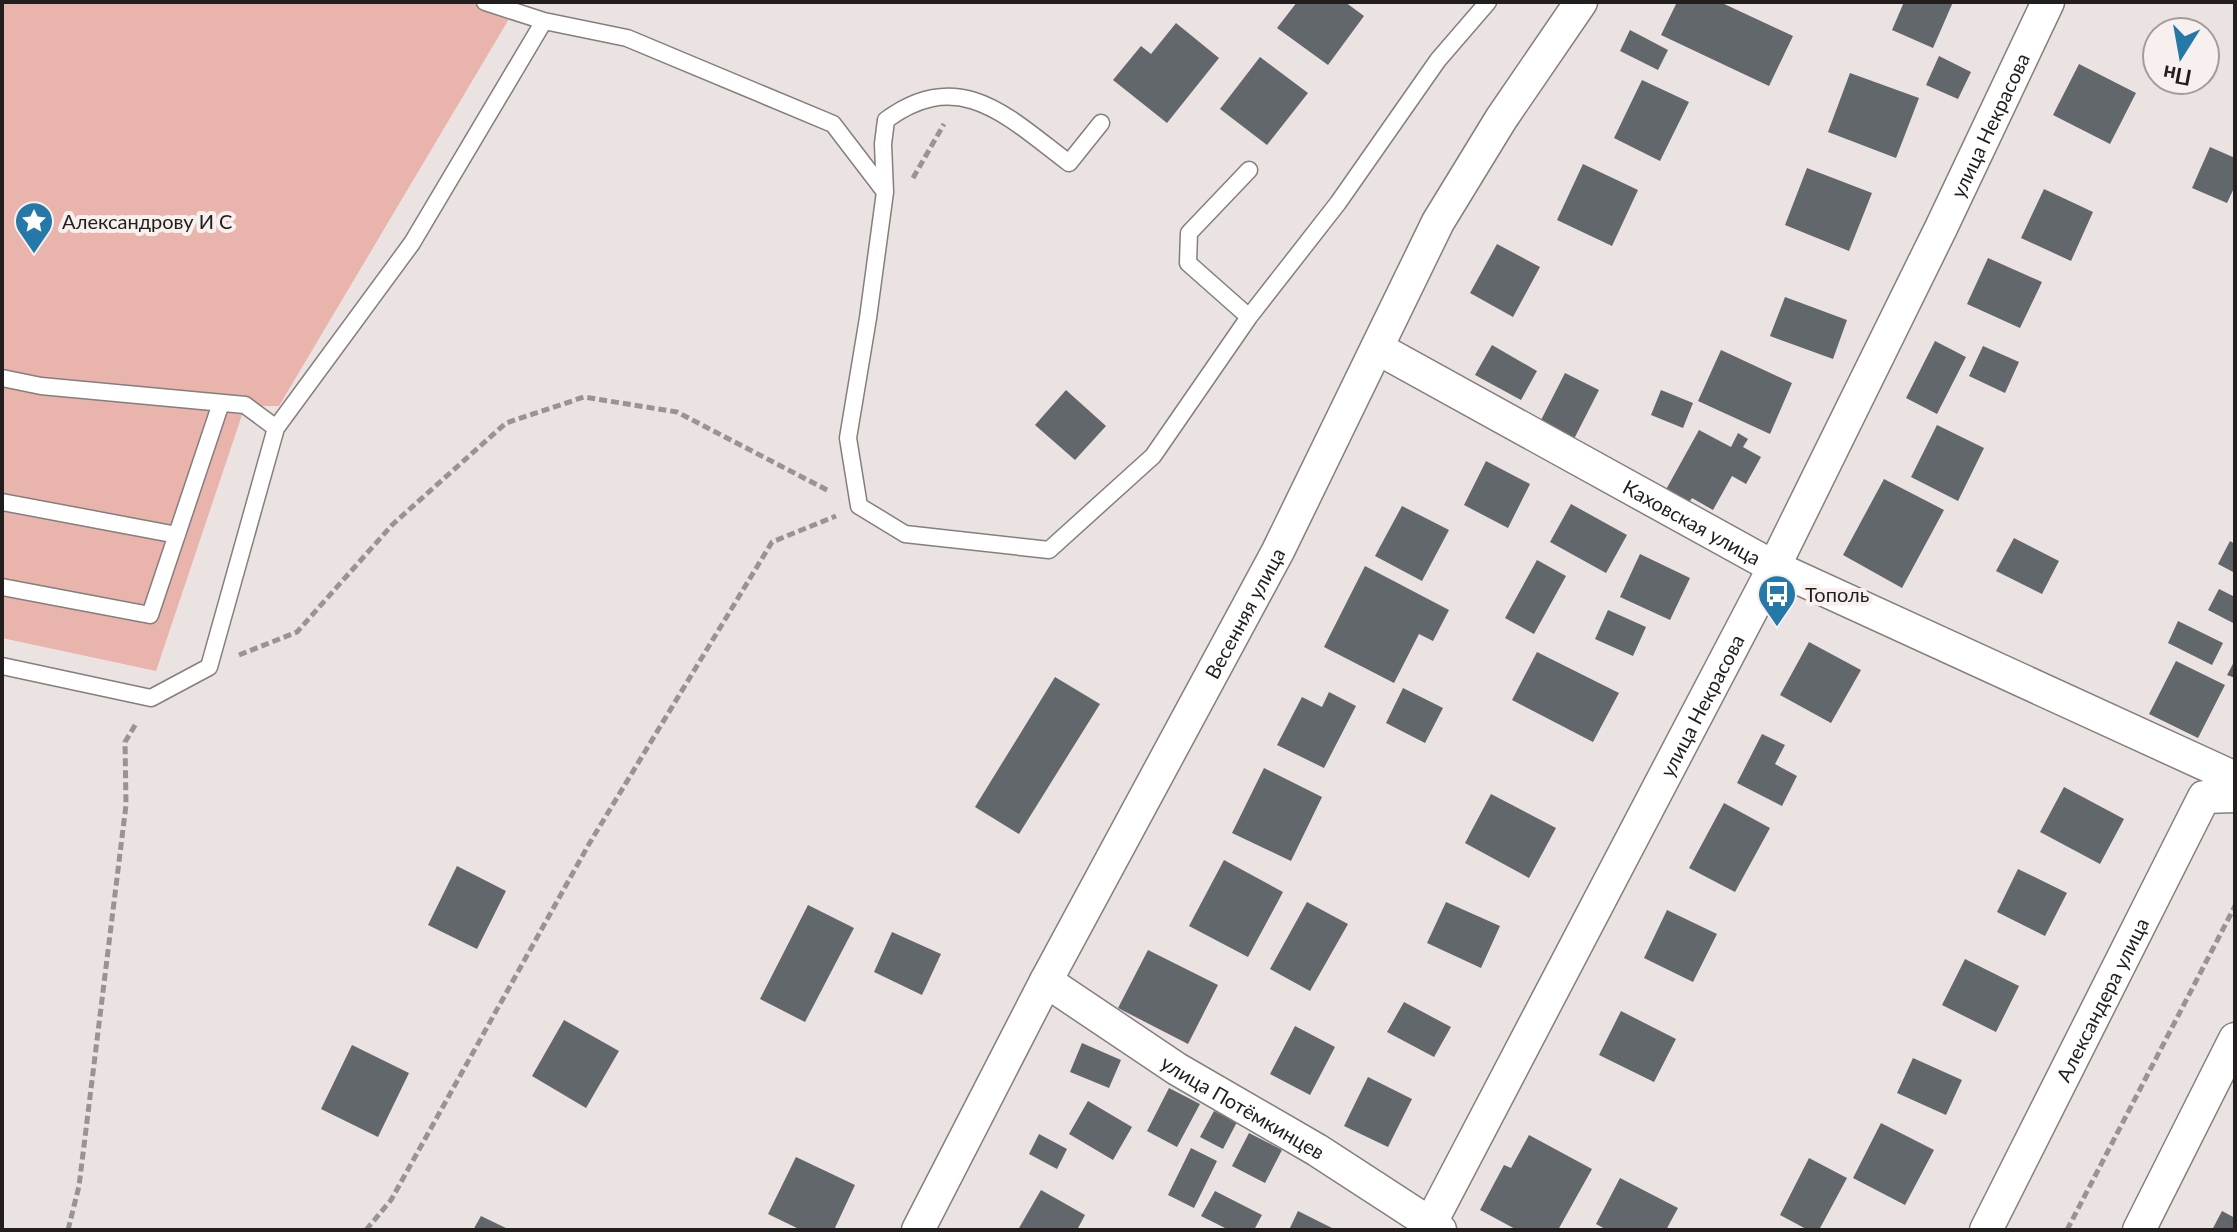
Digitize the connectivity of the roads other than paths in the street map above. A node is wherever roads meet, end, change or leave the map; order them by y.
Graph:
1 (485, 2) edge
2 (1488, 2) edge
3 (1581, 2) edge
4 (2048, 2) edge
5 (544, 21) junction
6 (1101, 123) dead end
7 (1249, 170) dead end
8 (885, 192) junction
9 (1249, 317) junction
10 (1377, 348) junction
11 (2, 378) edge
12 (221, 403) junction
13 (276, 428) junction
14 (2, 502) edge
15 (177, 535) junction
16 (1772, 566) junction
17 (2, 587) edge
18 (2, 666) edge
19 (2235, 778) edge
20 (2235, 796) edge
21 (1046, 981) junction
22 (2235, 1039) edge
23 (1433, 1228) edge
24 (918, 1230) edge
25 (1986, 1230) edge
26 (2139, 1230) edge

1 - 5 lane
2 - 9 lane
3 - 10 street, Весенняя улица
4 - 16 street, улица Некрасова
5 - 8 lane
5 - 13 lane
6 - 8 lane
7 - 9 lane
8 - 9 lane
10 - 16 street, Каховская улица
10 - 21 street, Весенняя улица
11 - 12 lane
12 - 13 lane
12 - 15 lane
13 - 18 lane
14 - 15 lane
15 - 17 lane
16 - 19 street, Каховская улица
16 - 23 street, улица Некрасова
20 - 25 street, Александера улица
21 - 23 street, улица Потёмкинцев
21 - 24 street, Весенняя улица
22 - 26 street

